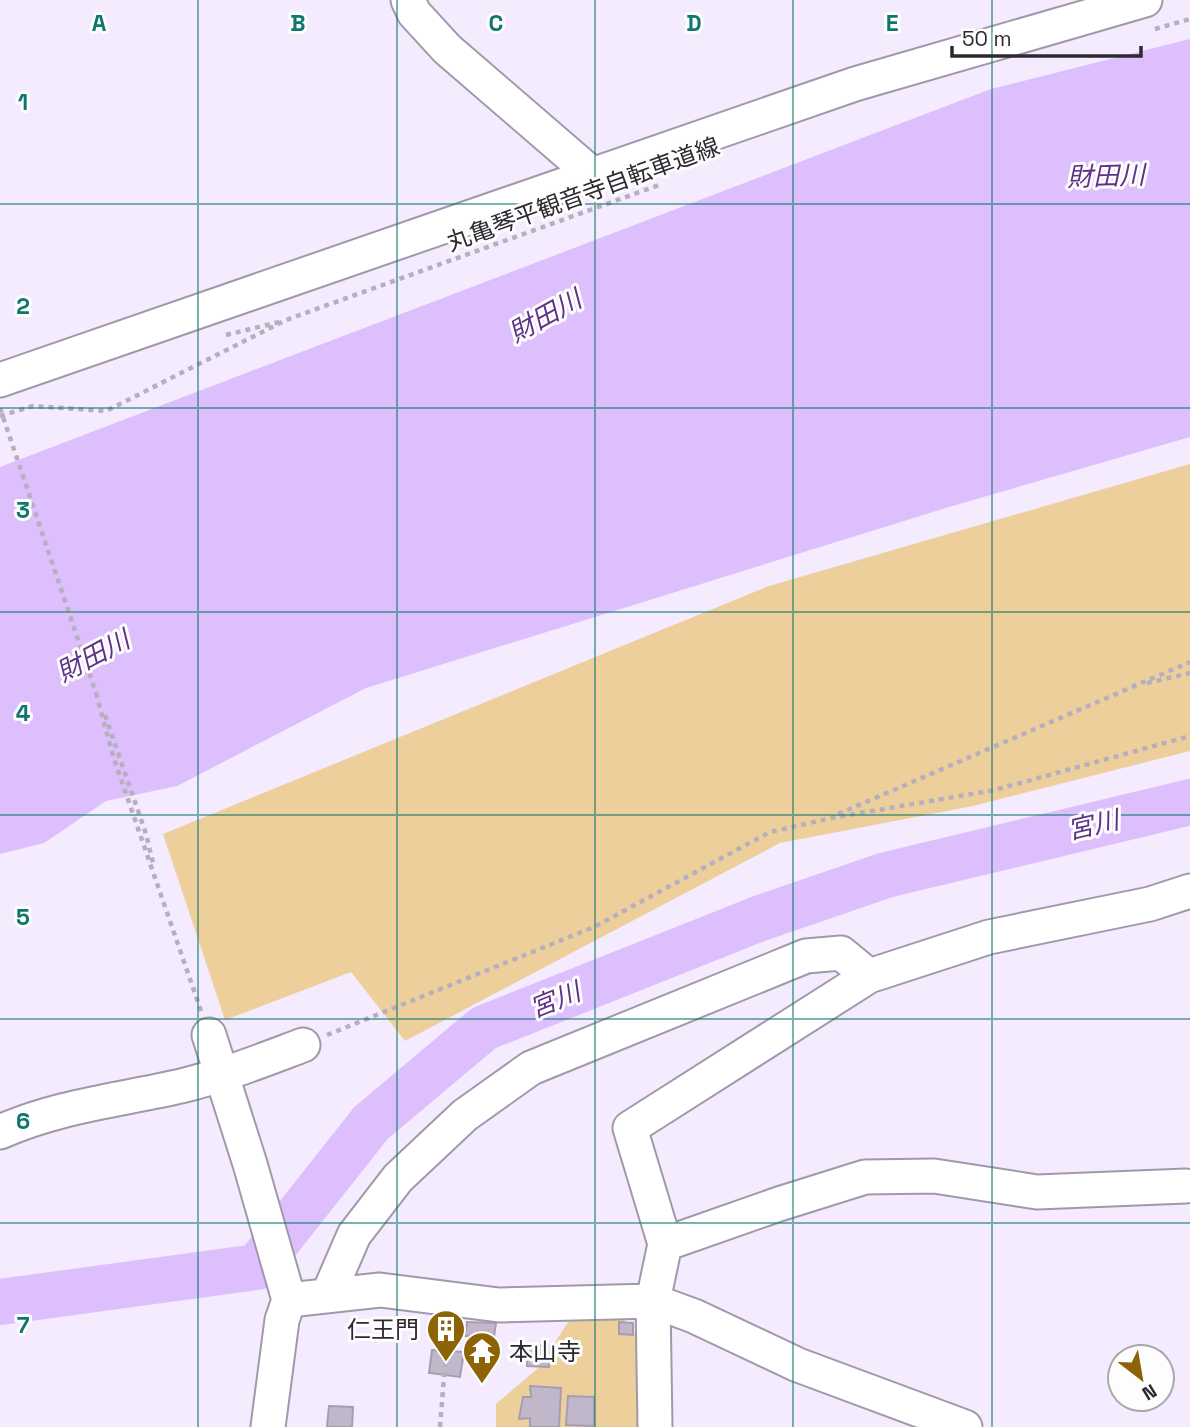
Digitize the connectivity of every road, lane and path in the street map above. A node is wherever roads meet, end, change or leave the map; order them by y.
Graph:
1 (408, 0) edge
2 (1148, 15) edge
3 (1190, 19) edge
4 (593, 175) junction
5 (664, 184) dead end
6 (0, 380) edge
7 (0, 408) edge
8 (0, 416) edge
9 (1190, 662) edge
10 (1190, 673) edge
11 (1137, 685) junction
12 (1190, 736) edge
13 (831, 818) junction
14 (1190, 891) edge
15 (869, 976) junction
16 (209, 1035) joint
17 (303, 1045) joint
18 (220, 1075) junction
19 (0, 1132) edge
20 (1186, 1186) dead end
21 (665, 1244) junction
22 (287, 1294) junction
23 (328, 1295) junction
24 (450, 1298) junction
25 (653, 1301) junction
26 (268, 1427) edge
27 (440, 1427) edge
28 (655, 1427) edge
29 (965, 1427) edge

1 - 4 street
2 - 3 path
2 - 4 street
4 - 6 street
5 - 8 path, 丸亀琴平観音寺自転車道線
7 - 16 path, bridge
9 - 11 path
10 - 11 path
11 - 13 path
12 - 13 path
13 - 17 path
14 - 15 street
15 - 21 street
15 - 23 street
16 - 18 street
17 - 18 street
18 - 19 street
18 - 22 street
20 - 21 street
21 - 25 street
22 - 23 street
22 - 26 street
23 - 24 street
24 - 25 street
24 - 27 path
25 - 28 street
25 - 29 street

